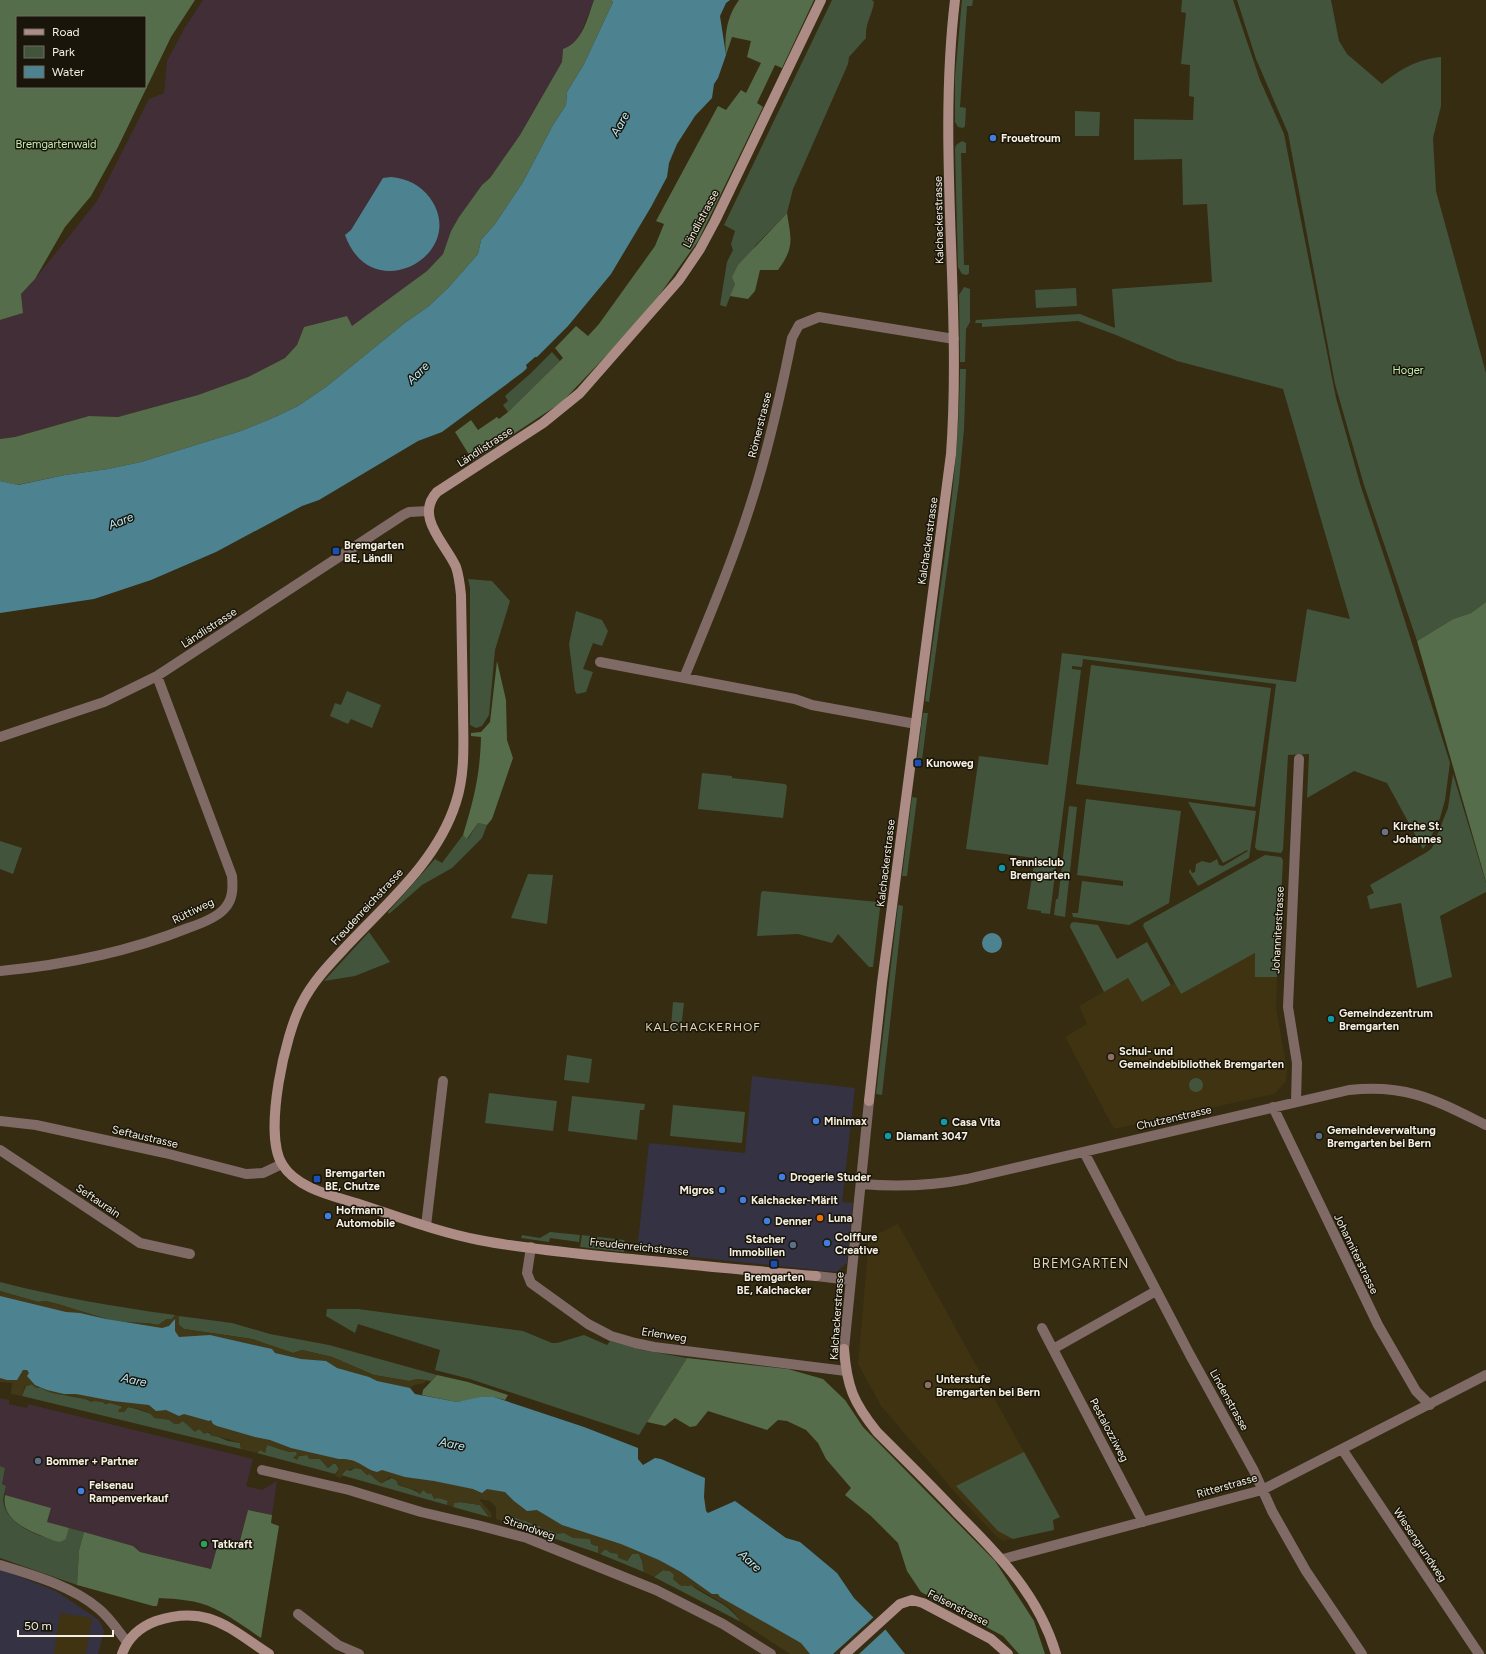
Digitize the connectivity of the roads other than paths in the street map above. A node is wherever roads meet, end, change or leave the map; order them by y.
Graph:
1 (821, 0) edge
2 (955, 0) edge
3 (954, 339) junction
4 (428, 511) junction
5 (600, 662) dead end
6 (157, 676) junction
7 (684, 678) junction
8 (916, 724) junction
9 (0, 737) edge
10 (1299, 759) dead end
11 (0, 971) edge
12 (443, 1081) dead end
13 (1296, 1102) junction
14 (1273, 1107) junction
15 (0, 1121) edge
16 (1486, 1125) edge
17 (0, 1150) edge
18 (1084, 1152) junction
19 (282, 1164) junction
20 (861, 1184) junction
21 (426, 1226) junction
22 (531, 1247) junction
23 (190, 1254) dead end
24 (851, 1280) junction
25 (1156, 1291) junction
26 (1042, 1328) dead end
27 (1053, 1349) junction
28 (846, 1370) junction
29 (1486, 1375) edge
30 (1430, 1404) junction
31 (1342, 1449) junction
32 (262, 1470) dead end
33 (1262, 1490) junction
34 (1143, 1522) junction
35 (1003, 1559) junction
36 (0, 1565) edge
37 (298, 1614) dead end
38 (127, 1642) junction
39 (122, 1654) edge
40 (269, 1654) edge
41 (359, 1654) edge
42 (771, 1654) edge
43 (845, 1654) edge
44 (1008, 1654) edge
45 (1056, 1654) edge
46 (1362, 1654) edge
47 (1479, 1654) edge

1 - 4 street, Ländlistrasse
2 - 3 street, Kalchackerstrasse
3 - 7 street, Römerstrasse
3 - 8 street, Kalchackerstrasse
4 - 6 street, Ländlistrasse
4 - 19 street, Freudenreichstrasse
5 - 7 street
6 - 9 street, Ländlistrasse
6 - 11 street, Rüttiweg
7 - 8 street
8 - 20 street, Kalchackerstrasse
10 - 13 street, Johanniterstrasse
12 - 21 street
13 - 14 street, Chutzenstrasse
13 - 16 street, Chutzenstrasse
14 - 18 street, Chutzenstrasse
14 - 30 street, Johanniterstrasse
15 - 19 street, Seftaustrasse
17 - 23 street, Seftaurain
18 - 20 street, Chutzenstrasse
18 - 25 street, Lindenstrasse
19 - 21 street, Freudenreichstrasse
20 - 24 street, Kalchackerstrasse
21 - 22 street, Freudenreichstrasse
22 - 24 street, Freudenreichstrasse
22 - 28 street, Erlenweg
24 - 28 street, Kalchackerstrasse
25 - 27 street
25 - 33 street, Lindenstrasse
26 - 27 street, Pestalozziweg
27 - 34 street, Pestalozziweg
28 - 35 street, Kalchackerstrasse
29 - 30 street, Ritterstrasse
30 - 31 street, Ritterstrasse
31 - 33 street, Ritterstrasse
31 - 47 street, Wiesengrundweg
32 - 42 street, Strandweg
33 - 34 street, Ritterstrasse
33 - 46 street, Lindenstrasse
34 - 35 street, Ritterstrasse
35 - 45 street, Kalchackerstrasse
36 - 38 street
37 - 41 street
38 - 39 street
38 - 40 street
43 - 44 street, Felsenstrasse

